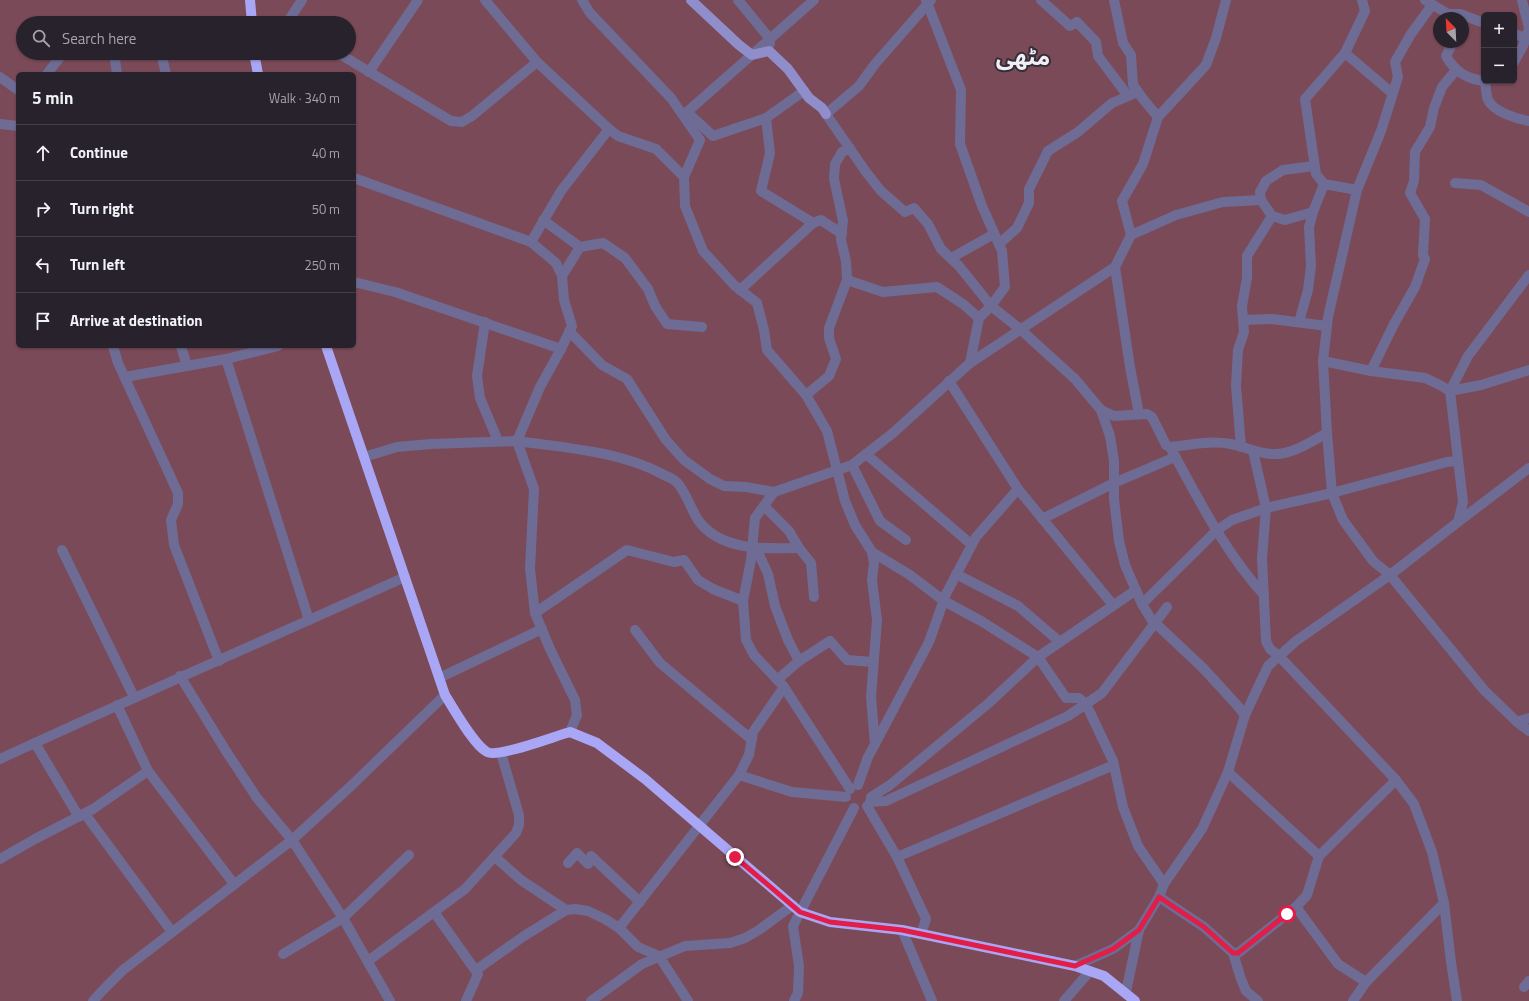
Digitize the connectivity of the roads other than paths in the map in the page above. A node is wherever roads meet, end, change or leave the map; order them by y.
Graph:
1 (250, 0) edge
2 (418, 0) edge
3 (484, 0) edge
4 (582, 0) edge
5 (691, 0) edge
6 (738, 0) edge
7 (814, 0) edge
8 (1041, 0) edge
9 (1114, 0) edge
10 (1226, 0) edge
11 (1362, 0) edge
12 (1522, 0) edge
13 (298, 1) edge
14 (928, 1) edge
15 (1429, 3) edge
16 (1445, 12) edge
17 (1528, 15) edge
18 (251, 16) edge
19 (291, 16) edge
20 (1469, 20) edge
21 (1481, 22) edge
22 (1528, 32) edge
23 (1517, 34) edge
24 (770, 39) junction
25 (1450, 48) edge
26 (769, 51) junction
27 (1346, 53) junction
28 (752, 55) junction
29 (1517, 57) edge
30 (58, 60) edge
31 (115, 60) edge
32 (163, 60) edge
33 (256, 60) edge
34 (349, 60) edge
35 (537, 62) junction
36 (1456, 70) junction
37 (49, 72) edge
38 (117, 72) edge
39 (166, 72) edge
40 (258, 72) edge
41 (369, 72) junction
42 (0, 77) edge
43 (1481, 80) edge
44 (1485, 84) edge
45 (16, 89) edge
46 (804, 91) junction
47 (1392, 93) junction
48 (1133, 94) junction
49 (685, 113) junction
50 (826, 114) junction
51 (1158, 117) junction
52 (766, 118) junction
53 (1529, 121) edge
54 (0, 124) edge
55 (16, 126) edge
56 (609, 129) junction
57 (850, 148) junction
58 (1314, 166) junction
59 (684, 177) junction
60 (356, 179) edge
61 (1455, 183) dead end
62 (1324, 184) junction
63 (1357, 190) junction
64 (1261, 200) junction
65 (1313, 212) junction
66 (1529, 212) edge
67 (1272, 216) junction
68 (544, 220) junction
69 (813, 223) junction
70 (842, 234) junction
71 (994, 234) junction
72 (1130, 235) junction
73 (531, 242) junction
74 (999, 244) junction
75 (580, 247) junction
76 (951, 258) junction
77 (1115, 267) junction
78 (1529, 275) edge
79 (562, 276) junction
80 (846, 280) junction
81 (356, 282) edge
82 (740, 290) junction
83 (991, 306) junction
84 (979, 318) junction
85 (1243, 320) junction
86 (485, 322) junction
87 (1299, 322) junction
88 (1327, 326) junction
89 (702, 327) dead end
90 (1020, 329) junction
91 (569, 330) junction
92 (114, 348) edge
93 (182, 348) edge
94 (262, 348) edge
95 (327, 348) edge
96 (561, 349) junction
97 (245, 350) edge
98 (226, 359) junction
99 (1323, 361) junction
100 (970, 363) junction
101 (187, 366) junction
102 (1371, 371) junction
103 (1529, 371) edge
104 (125, 378) junction
105 (949, 381) junction
106 (1450, 391) junction
107 (806, 395) junction
108 (1101, 410) junction
109 (1139, 414) junction
110 (1327, 433) junction
111 (498, 441) junction
112 (517, 441) junction
113 (1170, 447) junction
114 (1241, 447) junction
115 (1253, 451) junction
116 (866, 454) junction
117 (364, 457) junction
118 (1175, 457) junction
119 (1458, 461) junction
120 (852, 465) junction
121 (1529, 468) edge
122 (837, 470) junction
123 (1114, 483) junction
124 (1018, 490) junction
125 (774, 492) junction
126 (1332, 493) junction
127 (764, 506) junction
128 (1266, 508) junction
129 (1042, 519) junction
130 (1458, 522) junction
131 (1216, 531) junction
132 (906, 540) dead end
133 (972, 545) junction
134 (754, 547) junction
135 (799, 548) junction
136 (62, 550) dead end
137 (872, 552) junction
138 (956, 574) junction
139 (1390, 575) junction
140 (405, 577) junction
141 (1136, 590) junction
142 (1264, 595) junction
143 (814, 597) dead end
144 (743, 601) junction
145 (944, 601) junction
146 (1142, 604) junction
147 (1113, 605) junction
148 (1167, 607) dead end
149 (535, 613) junction
150 (309, 620) junction
151 (1156, 623) junction
152 (542, 629) junction
153 (635, 630) dead end
154 (1060, 642) junction
155 (1279, 656) junction
156 (1038, 657) junction
157 (219, 661) junction
158 (799, 661) junction
159 (873, 662) junction
160 (180, 676) junction
161 (439, 678) junction
162 (781, 684) junction
163 (445, 695) junction
164 (134, 697) junction
165 (1086, 704) junction
166 (117, 706) junction
167 (1245, 715) junction
168 (1529, 718) edge
169 (1516, 722) junction
170 (1529, 731) edge
171 (570, 732) junction
172 (752, 740) junction
173 (35, 743) junction
174 (875, 744) junction
175 (501, 753) junction
176 (0, 759) edge
177 (1114, 765) junction
178 (148, 770) junction
179 (1228, 772) junction
180 (739, 774) junction
181 (1396, 780) junction
182 (851, 790) junction
183 (869, 801) junction
184 (854, 808) junction
185 (82, 815) junction
186 (700, 826) junction
187 (292, 840) junction
188 (409, 855) dead end
189 (1319, 856) junction
190 (495, 857) junction
191 (897, 857) junction
192 (0, 859) edge
193 (568, 863) dead end
194 (234, 884) junction
195 (1164, 884) junction
196 (1159, 897) junction
197 (640, 902) junction
198 (1444, 903) junction
199 (1296, 907) junction
200 (796, 908) junction
201 (566, 910) junction
202 (434, 912) junction
203 (344, 918) junction
204 (619, 928) junction
205 (902, 930) junction
206 (1139, 930) junction
207 (172, 932) junction
208 (921, 934) junction
209 (1233, 953) junction
210 (283, 954) dead end
211 (659, 956) junction
212 (368, 961) junction
213 (1075, 966) junction
214 (476, 970) junction
215 (1090, 971) junction
216 (1366, 982) junction
217 (1126, 992) junction
218 (595, 1000) edge
219 (93, 1001) edge
220 (390, 1001) edge
221 (466, 1001) edge
222 (688, 1001) edge
223 (794, 1001) edge
224 (932, 1001) edge
225 (1064, 1001) edge
226 (1135, 1001) edge
227 (1258, 1001) edge
228 (1353, 1001) edge
229 (1458, 1001) edge

1 - 18 main road
2 - 41 street
3 - 35 street
4 - 49 street
5 - 28 street
6 - 24 street
7 - 24 street
8 - 48 street
9 - 48 street
10 - 51 street
11 - 27 street
12 - 17 street
13 - 19 street
14 - 50 street
14 - 71 street
15 - 16 street
15 - 47 street
17 - 22 street
20 - 21 street
22 - 23 street
22 - 29 street
24 - 26 street
24 - 28 street
25 - 36 street
26 - 28 street
26 - 46 street
27 - 47 street
27 - 58 street
28 - 49 street
30 - 37 street
31 - 38 street
32 - 39 street
33 - 40 main road
34 - 41 street
35 - 41 street
35 - 56 street
36 - 43 street
36 - 102 street
42 - 45 street
44 - 53 street
46 - 50 street
46 - 52 street
47 - 63 street
48 - 51 street
48 - 74 street
49 - 52 street
49 - 59 street
50 - 57 street
51 - 72 street
52 - 69 street
54 - 55 street
56 - 59 street
56 - 68 street
57 - 70 street
57 - 76 street
58 - 62 street
58 - 64 street
59 - 82 street
60 - 73 street
61 - 66 street
62 - 63 street
62 - 65 street
63 - 88 street
64 - 67 street
64 - 72 street
65 - 67 street
65 - 87 street
67 - 85 street
68 - 73 street
68 - 75 street
69 - 70 street
69 - 82 street
70 - 80 street
71 - 74 street
71 - 76 street
72 - 77 street
73 - 79 street
74 - 83 street
75 - 79 street
75 - 89 street
76 - 83 street
77 - 90 street
77 - 109 street
78 - 106 street
79 - 91 street
80 - 84 street
80 - 107 street
81 - 86 street
82 - 107 street
83 - 84 street
83 - 90 street
84 - 100 street
85 - 87 street
85 - 114 street
86 - 96 street
86 - 111 street
87 - 88 street
88 - 99 street
90 - 100 street
90 - 108 street
91 - 96 street
91 - 125 street
92 - 104 street
93 - 101 street
94 - 97 street
95 - 117 main road
96 - 112 street
97 - 98 street
98 - 101 street
98 - 150 street
99 - 102 street
99 - 110 street
100 - 105 street
101 - 104 street
102 - 106 street
103 - 106 street
104 - 157 street
105 - 116 street
105 - 124 street
106 - 119 street
107 - 122 street
108 - 109 street
108 - 123 street
109 - 113 street
110 - 115 street
110 - 126 street
111 - 112 street
111 - 117 street
112 - 134 street
112 - 149 street
113 - 114 street
113 - 118 street
114 - 115 street
115 - 128 street
116 - 120 street
116 - 133 street
117 - 140 main road
118 - 123 street
118 - 131 street
119 - 126 street
119 - 130 street
120 - 122 street
120 - 132 street
121 - 130 street
122 - 125 street
122 - 137 street
123 - 129 street
123 - 141 street
124 - 129 street
124 - 133 street
125 - 127 street
126 - 128 street
126 - 139 street
127 - 134 street
127 - 135 street
128 - 131 street
128 - 142 street
129 - 147 street
130 - 139 street
131 - 142 street
131 - 146 street
133 - 138 street
134 - 135 street
134 - 144 street
134 - 158 street
135 - 143 street
136 - 164 street
137 - 145 street
137 - 159 street
138 - 145 street
138 - 154 street
139 - 155 street
139 - 169 street
140 - 150 street
140 - 161 main road
141 - 146 street
141 - 147 street
142 - 155 street
144 - 149 street
144 - 162 street
145 - 156 street
145 - 174 street
146 - 151 street
147 - 154 street
148 - 151 street
149 - 152 street
150 - 157 street
151 - 165 street
151 - 167 street
152 - 161 street
152 - 171 street
153 - 172 street
154 - 156 street
155 - 167 street
155 - 181 street
156 - 165 street
156 - 183 street
157 - 160 street
158 - 159 street
158 - 162 street
159 - 174 street
160 - 164 street
160 - 187 street
161 - 163 main road
162 - 172 street
162 - 182 street
163 - 175 main road
163 - 187 street
164 - 166 street
165 - 177 street
165 - 183 street
166 - 173 street
166 - 178 street
167 - 179 street
168 - 169 street
169 - 170 street
171 - 175 main road
171 - 186 main road
172 - 180 street
173 - 176 street
173 - 185 street
174 - 182 street
175 - 190 street
177 - 191 street
177 - 195 street
178 - 185 street
178 - 194 street
179 - 189 street
179 - 195 street
180 - 182 street
180 - 186 street
181 - 189 street
181 - 198 street
182 - 183 street
182 - 184 street
183 - 184 street
183 - 191 street
184 - 200 street
185 - 192 street
185 - 207 street
186 - 197 street
186 - 200 main road
187 - 194 street
187 - 203 street
188 - 203 street
189 - 199 street
190 - 201 street
190 - 202 street
191 - 208 street
193 - 197 street
194 - 207 street
195 - 196 street
196 - 206 street
196 - 209 street
197 - 204 street
198 - 216 street
198 - 229 street
199 - 209 street
199 - 216 street
200 - 205 main road
200 - 211 street
200 - 223 street
201 - 204 street
201 - 214 street
202 - 212 street
202 - 214 street
203 - 210 street
203 - 212 street
204 - 211 street
205 - 208 main road
205 - 224 street
206 - 213 street
206 - 217 street
207 - 219 street
208 - 213 main road
209 - 227 street
211 - 218 street
211 - 222 street
212 - 220 street
213 - 215 main road
214 - 221 street
215 - 217 main road
215 - 225 street
216 - 228 street
217 - 226 main road

